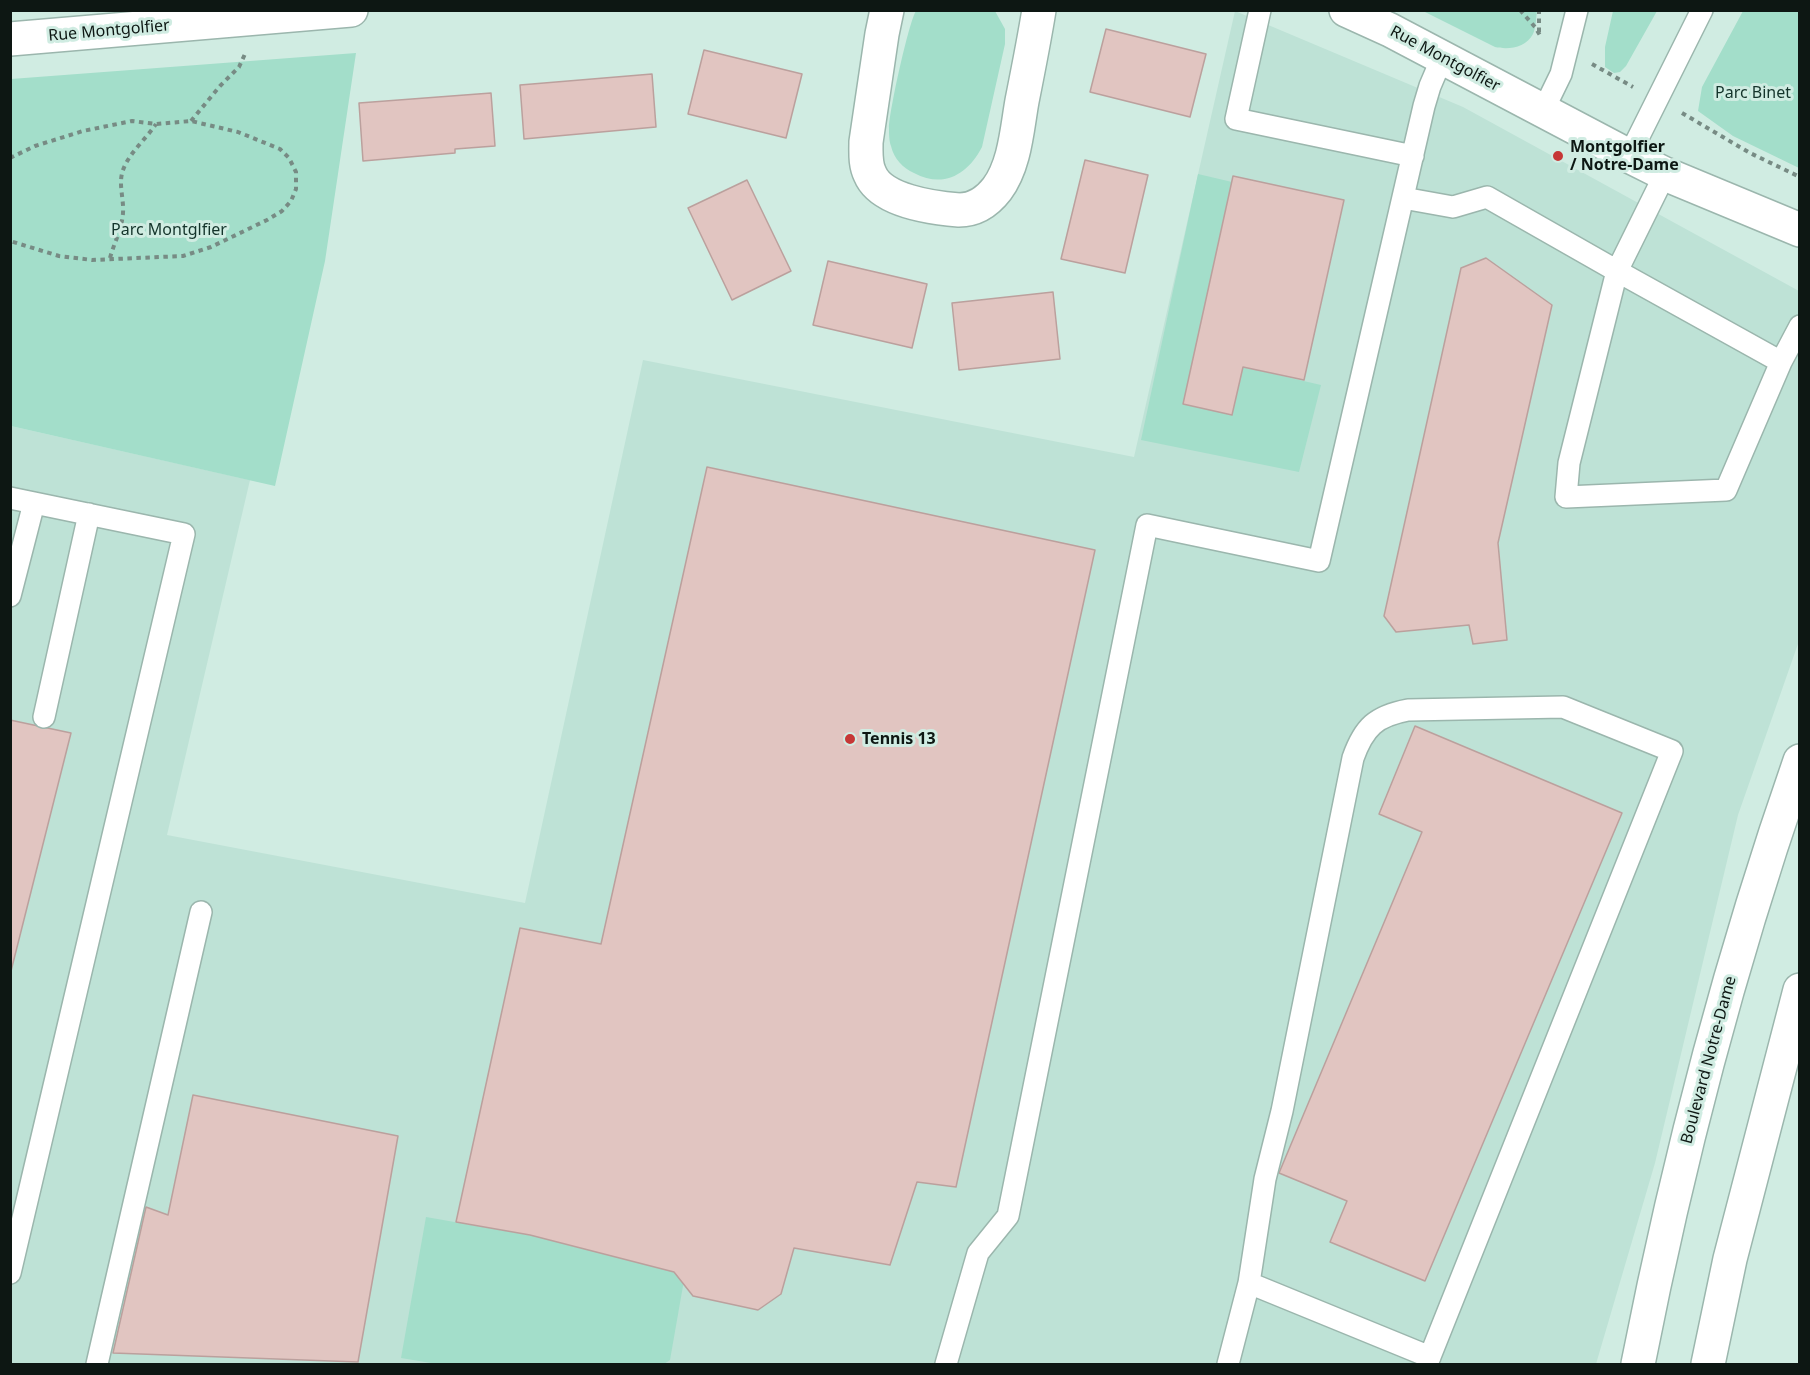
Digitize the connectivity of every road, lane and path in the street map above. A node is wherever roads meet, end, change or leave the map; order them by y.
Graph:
1 (351, 10) edge
2 (887, 10) edge
3 (1039, 10) edge
4 (1260, 10) edge
5 (1346, 10) edge
6 (1520, 10) edge
7 (1539, 10) edge
8 (1577, 10) edge
9 (1702, 10) edge
10 (1539, 35) junction
11 (10, 39) edge
12 (1568, 51) junction
13 (246, 52) dead end
14 (1442, 58) junction
15 (1657, 100) junction
16 (1543, 111) junction
17 (191, 121) junction
18 (156, 124) junction
19 (1413, 156) junction
20 (1629, 156) junction
21 (10, 158) edge
22 (1665, 174) junction
23 (1800, 177) edge
24 (1403, 198) junction
25 (1800, 230) edge
26 (10, 241) edge
27 (110, 258) junction
28 (1617, 271) junction
29 (1800, 327) edge
30 (1781, 362) junction
31 (10, 498) edge
32 (34, 503) junction
33 (89, 514) junction
34 (10, 596) edge
35 (44, 717) dead end
36 (1800, 761) edge
37 (201, 912) dead end
38 (1800, 990) edge
39 (10, 1273) edge
40 (1249, 1283) junction
41 (1428, 1361) edge
42 (97, 1365) edge
43 (946, 1365) edge
44 (1228, 1365) edge
45 (1638, 1365) edge
46 (1708, 1365) edge

1 - 11 street, Rue Montgolfier
2 - 3 street
4 - 19 lane
5 - 14 street, Rue Montgolfier
6 - 10 path
7 - 10 path
8 - 12 lane
9 - 15 lane
10 - 12 path
12 - 15 path
12 - 16 lane
13 - 17 path
14 - 16 street, Rue Montgolfier
14 - 19 lane
15 - 20 lane
15 - 23 path
16 - 20 street, Rue Montgolfier
17 - 18 path
17 - 27 path
18 - 21 path
18 - 27 path
19 - 24 lane
20 - 22 street, Rue Montgolfier
22 - 25 street, Rue Montgolfier
22 - 28 lane
24 - 28 lane
24 - 43 lane
26 - 27 path
28 - 30 lane
28 - 30 lane
29 - 30 lane
31 - 32 lane
32 - 33 lane
32 - 34 lane
33 - 35 lane
33 - 39 lane
36 - 45 street, Boulevard Notre-Dame
37 - 42 lane
38 - 46 street
40 - 41 lane
40 - 41 lane
40 - 44 lane

